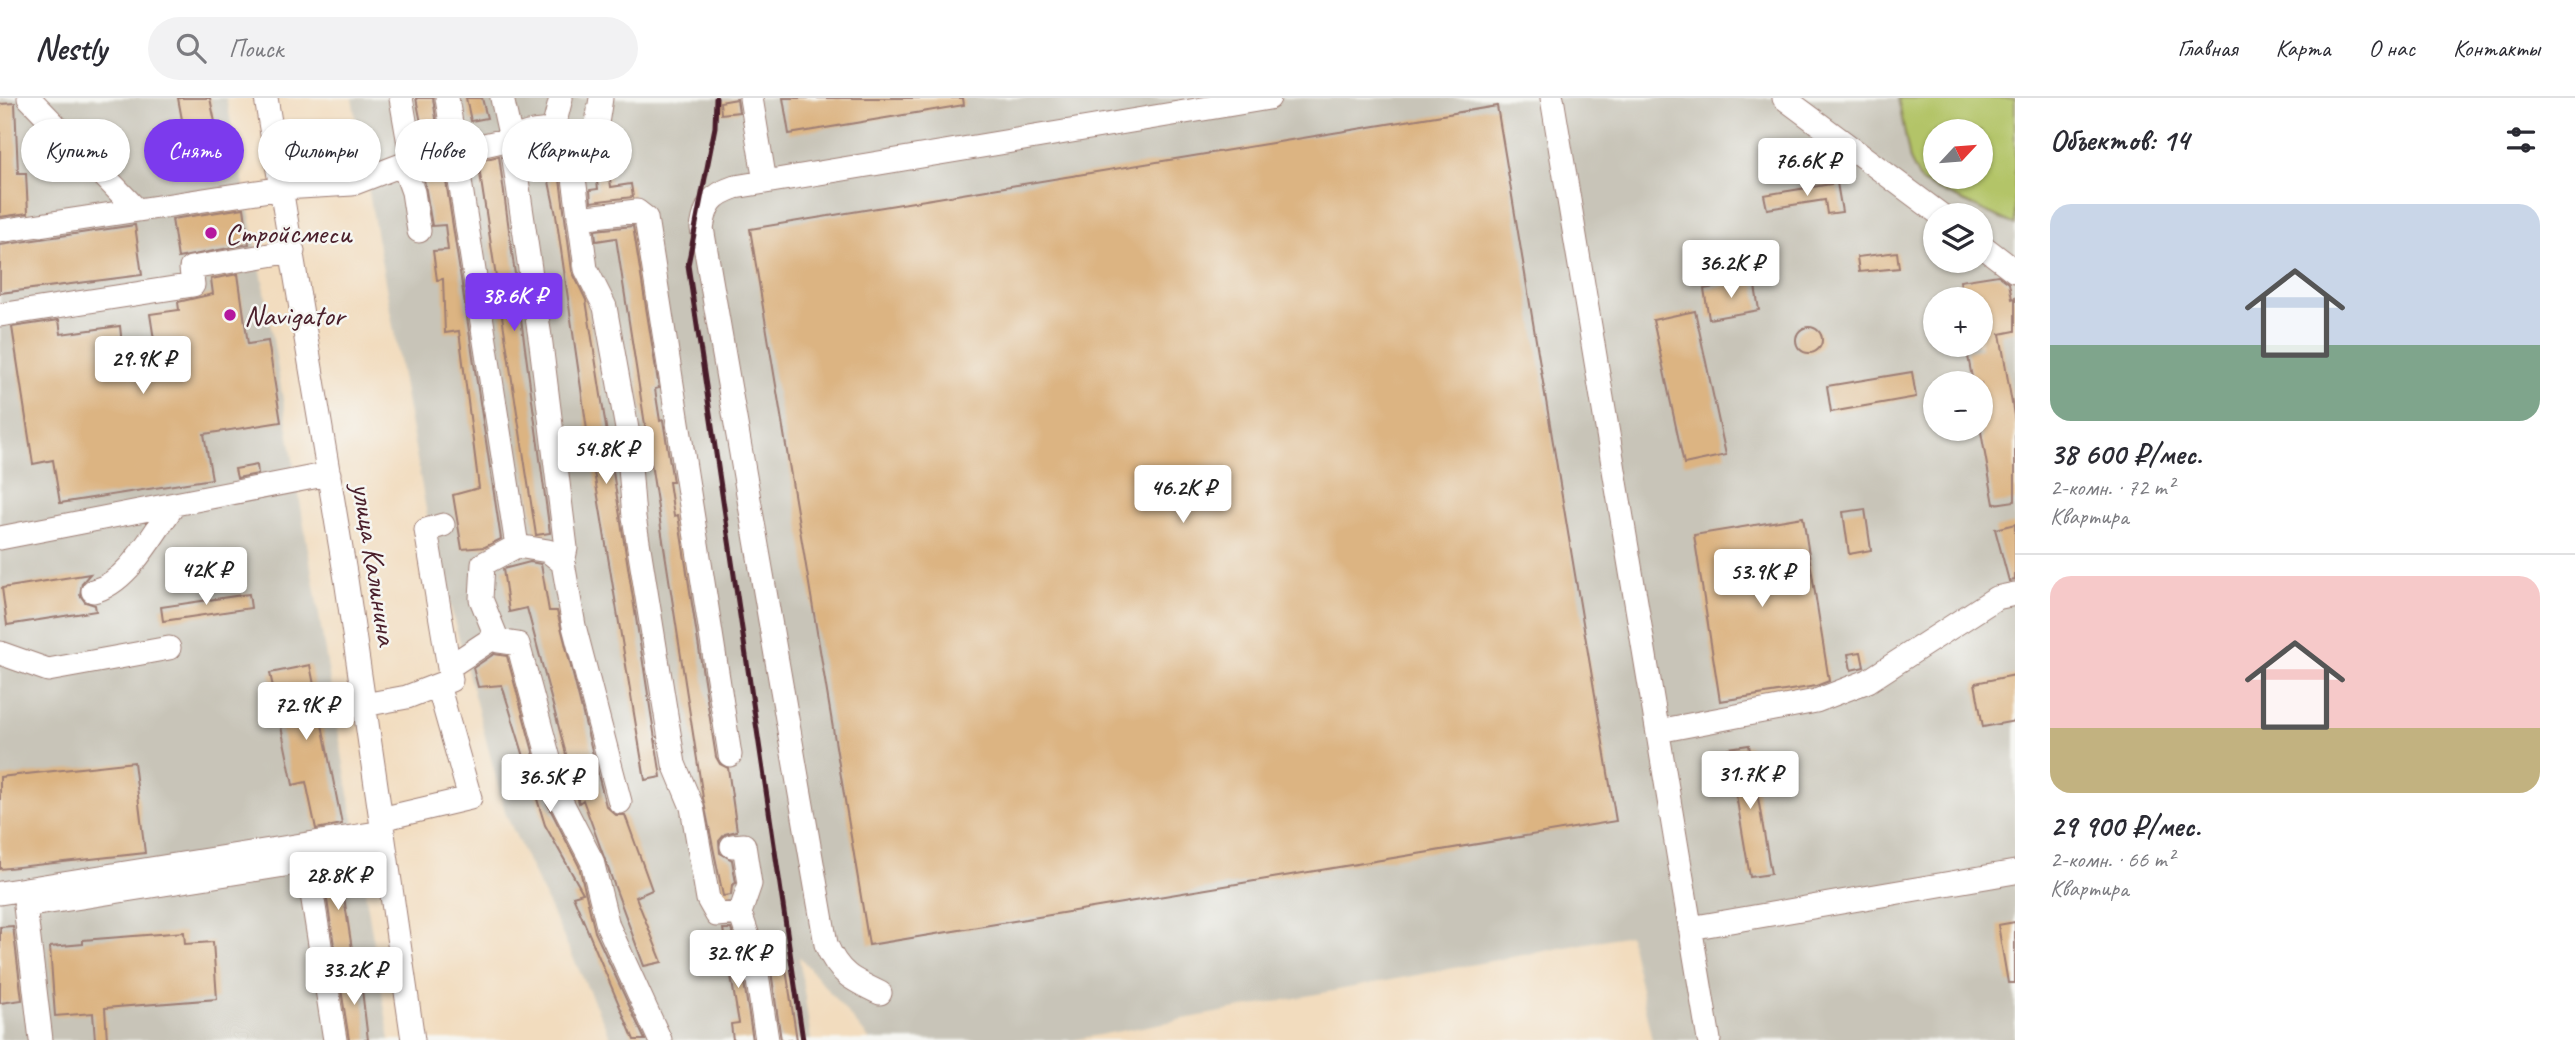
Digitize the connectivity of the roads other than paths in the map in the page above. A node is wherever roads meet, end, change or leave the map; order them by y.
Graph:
1 (29, 98) edge
2 (266, 98) edge
3 (401, 98) edge
4 (447, 98) edge
5 (502, 98) edge
6 (561, 98) edge
7 (601, 98) edge
8 (751, 98) edge
9 (1269, 98) edge
10 (1552, 98) edge
11 (1784, 98) edge
12 (403, 119) edge
13 (451, 119) edge
14 (507, 119) edge
15 (561, 119) edge
16 (598, 119) edge
17 (395, 167) edge
18 (411, 182) edge
19 (461, 182) edge
20 (517, 182) edge
21 (571, 182) edge
22 (765, 182) junction
23 (282, 188) junction
24 (1925, 203) edge
25 (137, 210) junction
26 (579, 218) junction
27 (0, 231) edge
28 (419, 232) dead end
29 (293, 251) junction
30 (1993, 255) edge
31 (2015, 271) edge
32 (0, 315) edge
33 (329, 474) junction
34 (175, 504) junction
35 (443, 525) dead end
36 (0, 538) edge
37 (517, 546) junction
38 (563, 563) junction
39 (93, 591) dead end
40 (2015, 594) edge
41 (496, 635) junction
42 (169, 648) dead end
43 (0, 653) edge
44 (444, 676) junction
45 (365, 705) junction
46 (1658, 731) junction
47 (730, 755) dead end
48 (620, 802) dead end
49 (383, 834) junction
50 (732, 846) dead end
51 (307, 862) junction
52 (2015, 872) edge
53 (0, 893) edge
54 (740, 913) junction
55 (1690, 928) junction
56 (880, 993) dead end
57 (41, 1040) edge
58 (335, 1040) edge
59 (413, 1040) edge
60 (660, 1040) edge
61 (767, 1040) edge
62 (1709, 1040) edge

1 - 25 street
2 - 23 street, улица Калинина
3 - 12 street
4 - 13 street
5 - 14 street
6 - 15 street
7 - 16 street
8 - 22 street
9 - 22 street
10 - 46 street
11 - 24 street
17 - 23 street
18 - 28 street
19 - 37 street
20 - 38 street
21 - 26 street
22 - 56 street
23 - 25 street
23 - 29 street, улица Калинина
25 - 27 street
26 - 47 street
26 - 54 street
29 - 32 street
29 - 33 street, улица Калинина
30 - 31 street
33 - 34 street
33 - 45 street, улица Калинина
34 - 36 street
34 - 39 street
35 - 44 street
37 - 38 street
37 - 41 street
38 - 48 street
40 - 46 street
41 - 44 street
41 - 60 street
42 - 43 street
44 - 45 street
44 - 49 street
45 - 49 street, улица Калинина
46 - 55 street
49 - 51 street
49 - 53 street
49 - 59 street, улица Калинина
50 - 54 street
51 - 57 street
51 - 58 street
52 - 55 street
54 - 61 street
55 - 62 street

